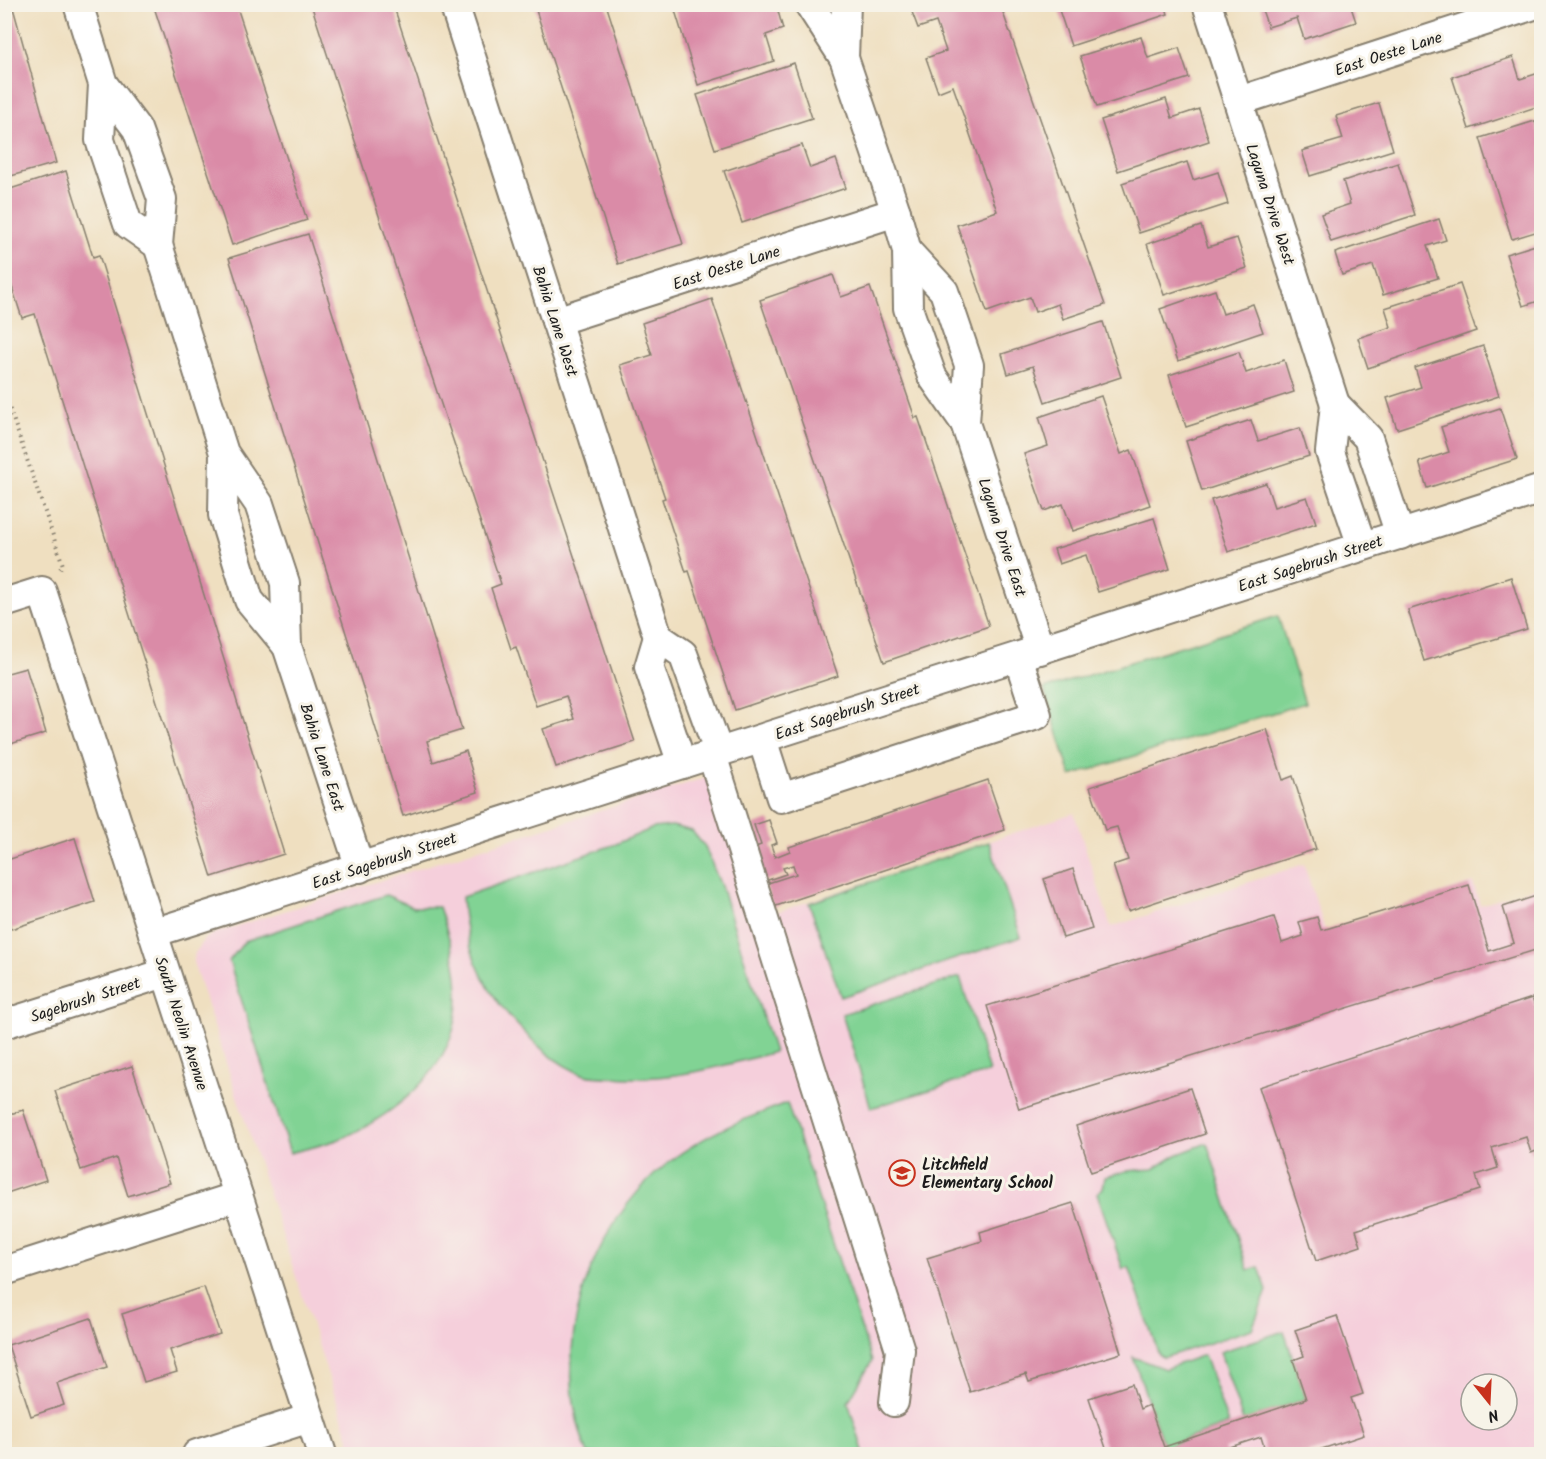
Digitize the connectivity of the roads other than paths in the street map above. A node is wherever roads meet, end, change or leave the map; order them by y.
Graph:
1 (78, 4) edge
2 (454, 4) edge
3 (809, 4) edge
4 (846, 4) edge
5 (1207, 4) edge
6 (1537, 4) edge
7 (844, 58) junction
8 (103, 84) junction
9 (1239, 101) junction
10 (896, 212) junction
11 (158, 245) junction
12 (907, 250) junction
13 (556, 321) junction
14 (1335, 404) junction
15 (965, 423) junction
16 (224, 453) junction
17 (1542, 489) edge
18 (1400, 535) junction
19 (1362, 546) junction
20 (4, 603) edge
21 (658, 637) junction
22 (287, 645) junction
23 (1029, 653) junction
24 (762, 739) junction
25 (715, 754) junction
26 (682, 764) junction
27 (360, 868) junction
28 (153, 933) junction
29 (165, 973) junction
30 (4, 1024) edge
31 (238, 1196) junction
32 (4, 1271) edge
33 (894, 1402) dead end
34 (310, 1418) junction
35 (197, 1455) edge
36 (322, 1455) edge

1 - 8 street, Bahia Lane East
2 - 13 street, Bahia Lane West
3 - 7 street, Laguna Drive East
4 - 7 street, Laguna Drive East
5 - 9 street, Laguna Drive West
6 - 9 street, East Oeste Lane
7 - 10 street, Laguna Drive East
8 - 11 street, Bahia Lane East
8 - 11 street, Bahia Lane East
9 - 14 street, Laguna Drive West
10 - 12 street, Laguna Drive East
10 - 13 street, East Oeste Lane
11 - 16 street, Bahia Lane East
12 - 15 street, Laguna Drive East
12 - 15 street, Laguna Drive East
13 - 21 street, Bahia Lane West
14 - 18 street, Laguna Drive West
14 - 19 street, Laguna Drive West
15 - 23 street, Laguna Drive East
16 - 22 street, Bahia Lane East
16 - 22 street, Bahia Lane East
17 - 18 street, East Sagebrush Street
18 - 19 street, East Sagebrush Street
19 - 23 street, East Sagebrush Street
20 - 28 street, South Neolin Avenue
21 - 25 street
21 - 26 street
22 - 27 street, Bahia Lane East
23 - 24 street, East Sagebrush Street
23 - 24 street, Laguna Drive East
24 - 25 street, East Sagebrush Street
25 - 26 street, East Sagebrush Street
25 - 33 street
26 - 27 street, East Sagebrush Street
27 - 28 street, East Sagebrush Street
28 - 29 street, South Neolin Avenue
29 - 30 street, Sagebrush Street
29 - 31 street, South Neolin Avenue
31 - 32 street
31 - 34 street, South Neolin Avenue
34 - 35 street
34 - 36 street, South Neolin Avenue

